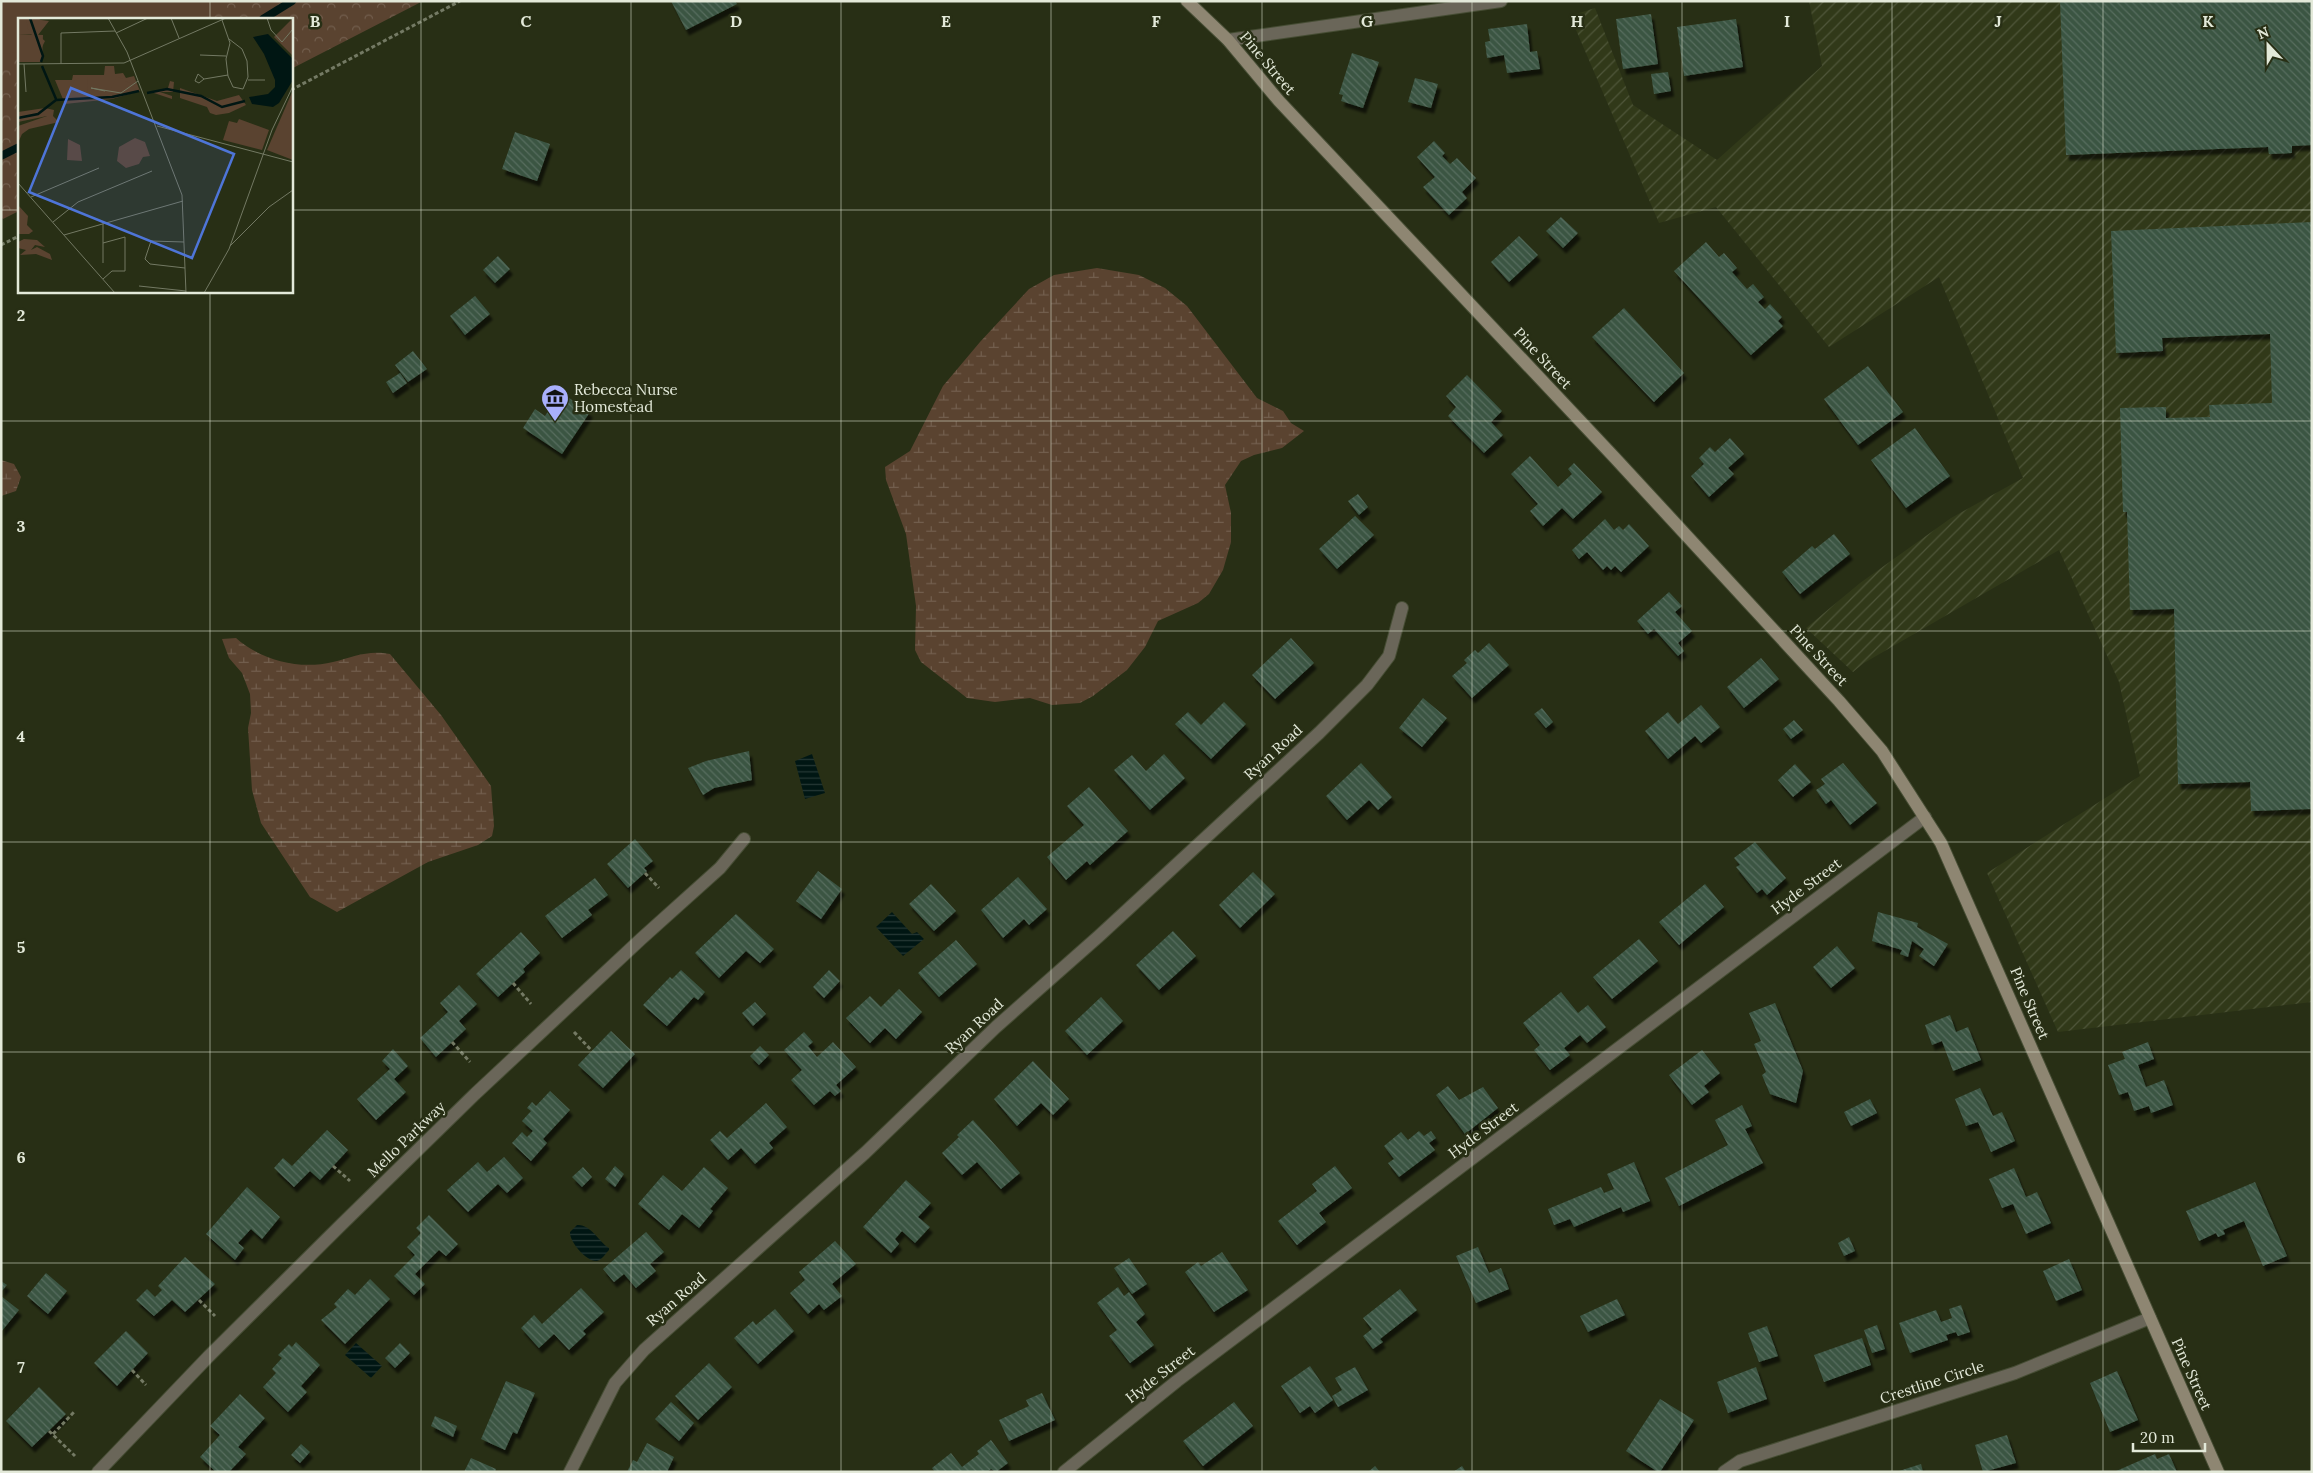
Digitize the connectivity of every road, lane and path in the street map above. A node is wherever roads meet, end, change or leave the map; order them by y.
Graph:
1 (460, 1) edge
2 (1187, 1) edge
3 (1501, 1) edge
4 (1228, 40) junction
5 (292, 89) edge
6 (18, 236) edge
7 (1, 245) edge
8 (1402, 608) dead end
9 (1925, 817) junction
10 (744, 839) dead end
11 (645, 873) dead end
12 (658, 888) dead end
13 (512, 983) dead end
14 (531, 1004) dead end
15 (574, 1032) dead end
16 (452, 1042) dead end
17 (592, 1051) dead end
18 (470, 1062) dead end
19 (334, 1166) dead end
20 (350, 1181) dead end
21 (199, 1300) dead end
22 (215, 1316) dead end
23 (2150, 1318) junction
24 (132, 1370) dead end
25 (146, 1385) dead end
26 (75, 1411) dead end
27 (49, 1431) dead end
28 (52, 1434) junction
29 (75, 1456) dead end
30 (98, 1472) edge
31 (570, 1472) edge
32 (1064, 1472) edge
33 (1724, 1472) edge
34 (2218, 1472) edge

1 - 5 path
2 - 4 street, Pine Street
3 - 4 street
4 - 9 street, Pine Street
6 - 7 path
8 - 31 street, Ryan Road
9 - 23 street, Pine Street
9 - 32 street, Hyde Street
10 - 30 street, Mello Parkway
11 - 12 path
13 - 14 path
15 - 17 path
16 - 18 path
19 - 20 path
21 - 22 path
23 - 33 street, Crestline Circle
23 - 34 street, Pine Street
24 - 25 path
26 - 28 path
27 - 28 path
28 - 29 path

